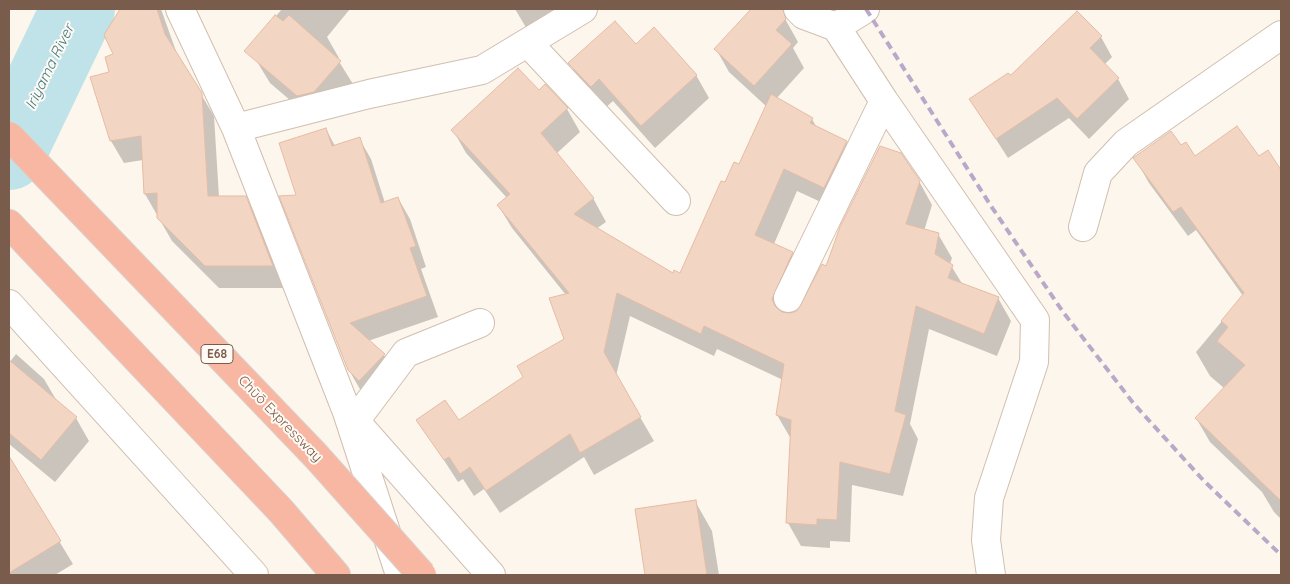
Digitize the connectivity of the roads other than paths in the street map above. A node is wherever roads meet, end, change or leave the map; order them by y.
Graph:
1 (180, 9) edge
2 (583, 9) edge
3 (798, 9) edge
4 (865, 9) edge
5 (836, 27) junction
6 (1281, 35) edge
7 (528, 43) junction
8 (884, 101) junction
9 (236, 128) junction
10 (9, 136) edge
11 (676, 201) dead end
12 (9, 224) edge
13 (1083, 227) dead end
14 (788, 298) dead end
15 (9, 304) edge
16 (480, 323) dead end
17 (351, 417) junction
18 (254, 575) edge
19 (336, 575) edge
20 (400, 575) edge
21 (422, 575) edge
22 (492, 575) edge
23 (992, 575) edge

1 - 9 street
2 - 7 street
3 - 5 street
4 - 5 street
5 - 8 street
6 - 13 street
7 - 9 street
7 - 11 street
8 - 14 street
8 - 23 street
9 - 17 street
10 - 21 highway, Chūō Expressway / E68, bridge
12 - 19 highway
15 - 18 street
16 - 17 street
17 - 20 street
17 - 22 street

